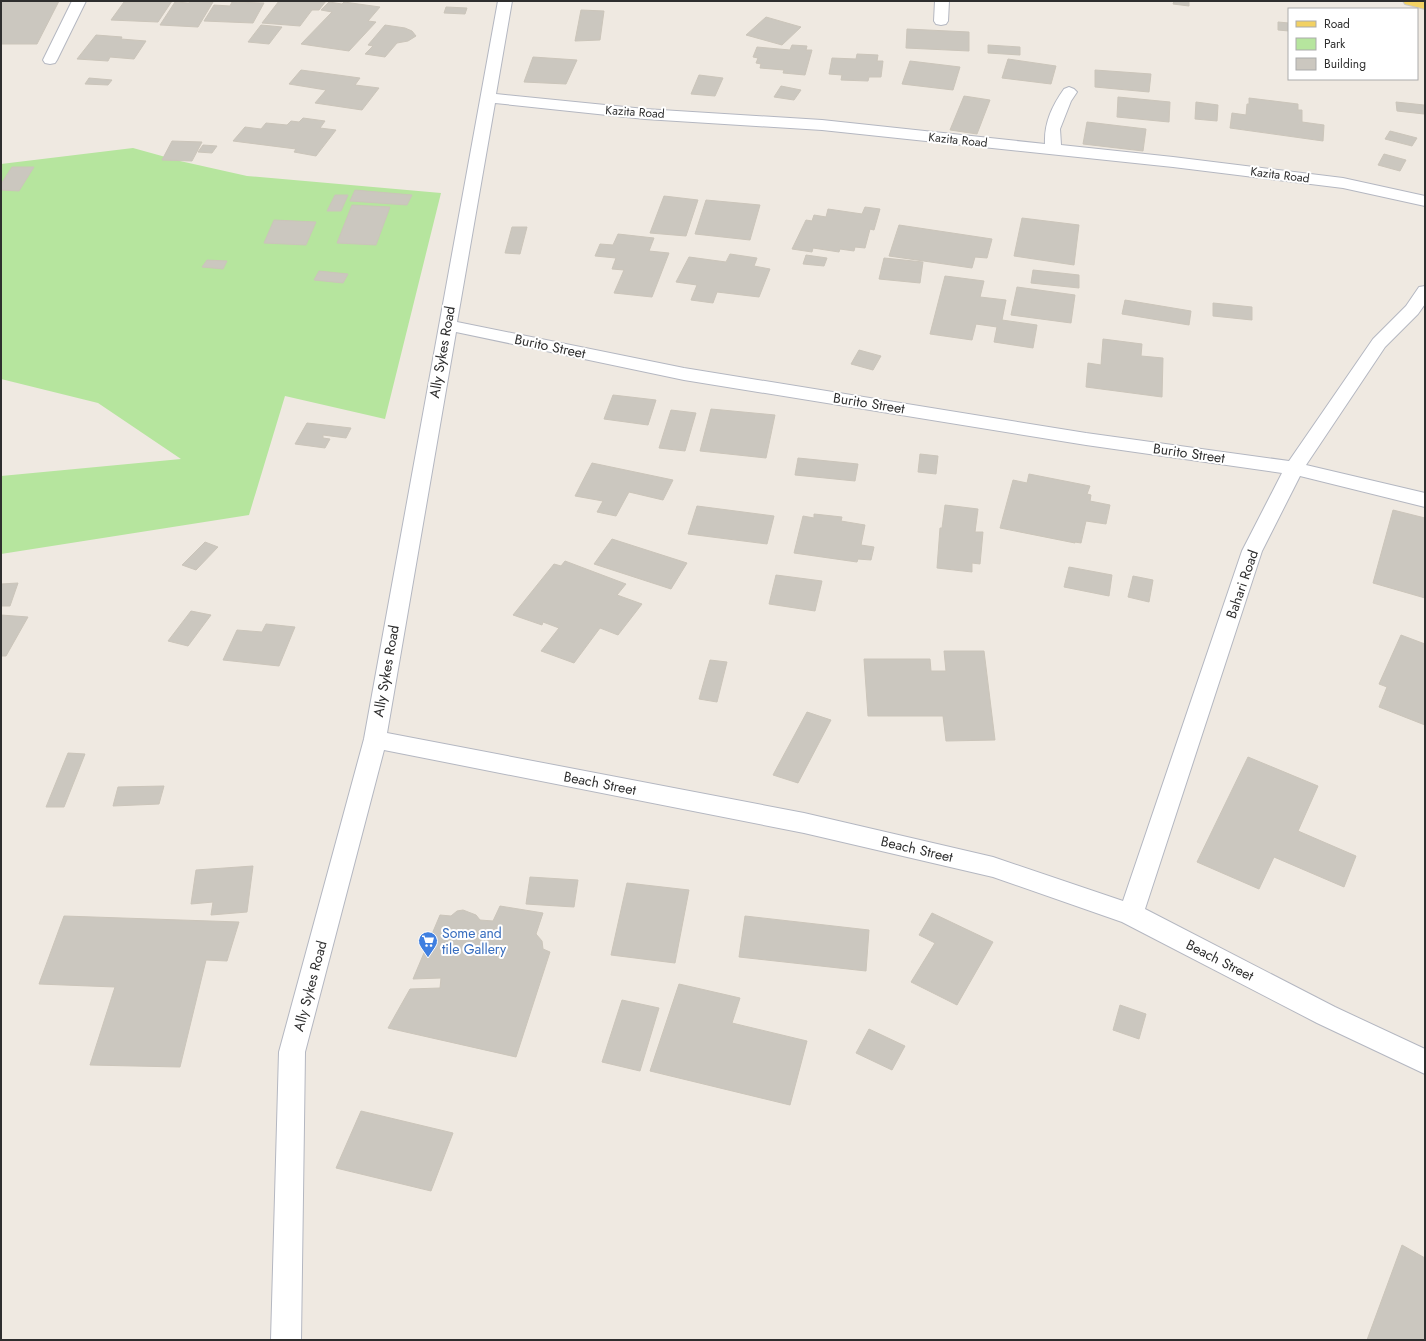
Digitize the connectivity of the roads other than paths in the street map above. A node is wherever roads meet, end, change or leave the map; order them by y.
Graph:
1 (79, 1) edge
2 (505, 1) edge
3 (942, 1) edge
4 (1410, 1) edge
5 (1425, 5) edge
6 (941, 21) dead end
7 (50, 60) dead end
8 (1069, 92) dead end
9 (488, 98) junction
10 (1053, 150) junction
11 (1425, 201) edge
12 (1425, 291) edge
13 (447, 324) junction
14 (1294, 468) junction
15 (1425, 500) edge
16 (375, 739) junction
17 (1131, 914) junction
18 (1425, 1062) edge
19 (286, 1340) edge

1 - 7 street
2 - 9 street, Ally Sykes Road
3 - 6 street
4 - 5 main road
8 - 10 street
9 - 10 street, Kazita Road
9 - 13 street, Ally Sykes Road
10 - 11 street, Kazita Road
12 - 14 street, Bahari Road
13 - 14 street, Burito Street
13 - 16 street, Ally Sykes Road
14 - 15 street, Burito Street
14 - 17 street, Bahari Road
16 - 17 street, Beach Street
16 - 19 street, Ally Sykes Road
17 - 18 street, Beach Street

